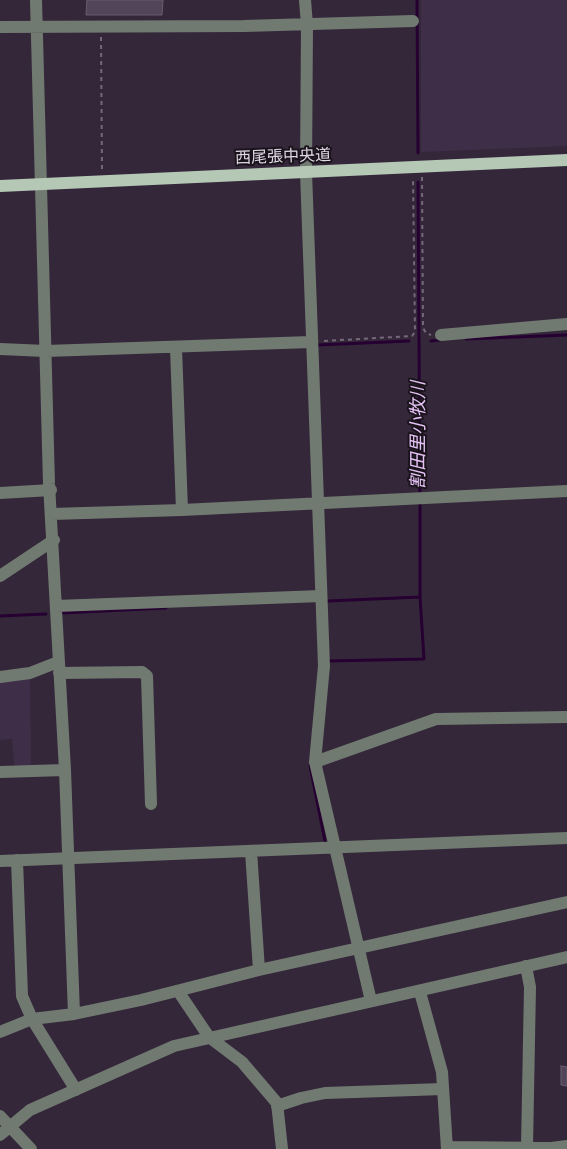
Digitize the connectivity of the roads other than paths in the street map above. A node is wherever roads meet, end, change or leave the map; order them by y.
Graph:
1 (36, 0) edge
2 (305, 0) edge
3 (413, 21) dead end
4 (307, 25) junction
5 (37, 26) junction
6 (0, 27) edge
7 (567, 160) edge
8 (306, 172) junction
9 (40, 184) junction
10 (0, 186) edge
11 (567, 324) edge
12 (441, 335) road end
13 (311, 342) junction
14 (0, 348) edge
15 (176, 348) junction
16 (46, 352) junction
17 (51, 490) junction
18 (567, 491) edge
19 (0, 493) edge
20 (319, 502) junction
21 (182, 510) junction
22 (52, 514) junction
23 (54, 540) junction
24 (0, 576) edge
25 (322, 596) junction
26 (56, 606) junction
27 (58, 668) junction
28 (0, 677) edge
29 (567, 717) edge
30 (314, 762) junction
31 (66, 770) junction
32 (0, 772) edge
33 (151, 804) dead end
34 (567, 838) edge
35 (333, 848) junction
36 (251, 851) junction
37 (68, 858) junction
38 (17, 860) junction
39 (0, 861) edge
40 (567, 902) edge
41 (359, 948) junction
42 (567, 958) edge
43 (526, 966) junction
44 (259, 970) junction
45 (178, 991) junction
46 (420, 992) junction
47 (371, 1001) junction
48 (74, 1014) junction
49 (32, 1019) junction
50 (0, 1032) edge
51 (209, 1037) junction
52 (443, 1089) junction
53 (76, 1090) junction
54 (277, 1106) junction
55 (0, 1116) edge
56 (10, 1127) junction
57 (0, 1136) edge
58 (567, 1146) edge
59 (527, 1147) junction
60 (447, 1148) edge
61 (31, 1149) edge
62 (282, 1149) edge

1 - 5 street
2 - 4 street
3 - 4 street
4 - 5 street
4 - 8 street
5 - 6 street
5 - 9 street
7 - 8 main road, 西尾張中央道
8 - 9 main road, 西尾張中央道
8 - 13 street
9 - 10 main road, 西尾張中央道
9 - 16 street
11 - 12 street
13 - 15 street
13 - 20 street
14 - 16 street
15 - 16 street
15 - 21 street
16 - 17 street
17 - 19 street
17 - 22 street
18 - 20 street
20 - 21 street
20 - 25 street
21 - 22 street
22 - 23 street
23 - 24 street
23 - 26 street
25 - 26 street
25 - 30 street
26 - 27 street
27 - 28 street
27 - 31 street
27 - 33 street
29 - 30 street
30 - 35 street
31 - 32 street
31 - 37 street
34 - 35 street
35 - 36 street
35 - 41 street
36 - 37 street
36 - 44 street
37 - 38 street
37 - 48 street
38 - 39 street
38 - 49 street
40 - 41 street
41 - 44 street
41 - 47 street
42 - 43 street
43 - 46 street
43 - 59 street
44 - 45 street
45 - 48 street
45 - 51 street
46 - 47 street
46 - 52 street
47 - 51 street
48 - 49 street
49 - 50 street
49 - 53 street
51 - 53 street
51 - 54 street
52 - 54 street
52 - 60 street
53 - 56 street
54 - 62 street
55 - 56 street
56 - 57 street
56 - 61 street
58 - 59 street
59 - 60 street

